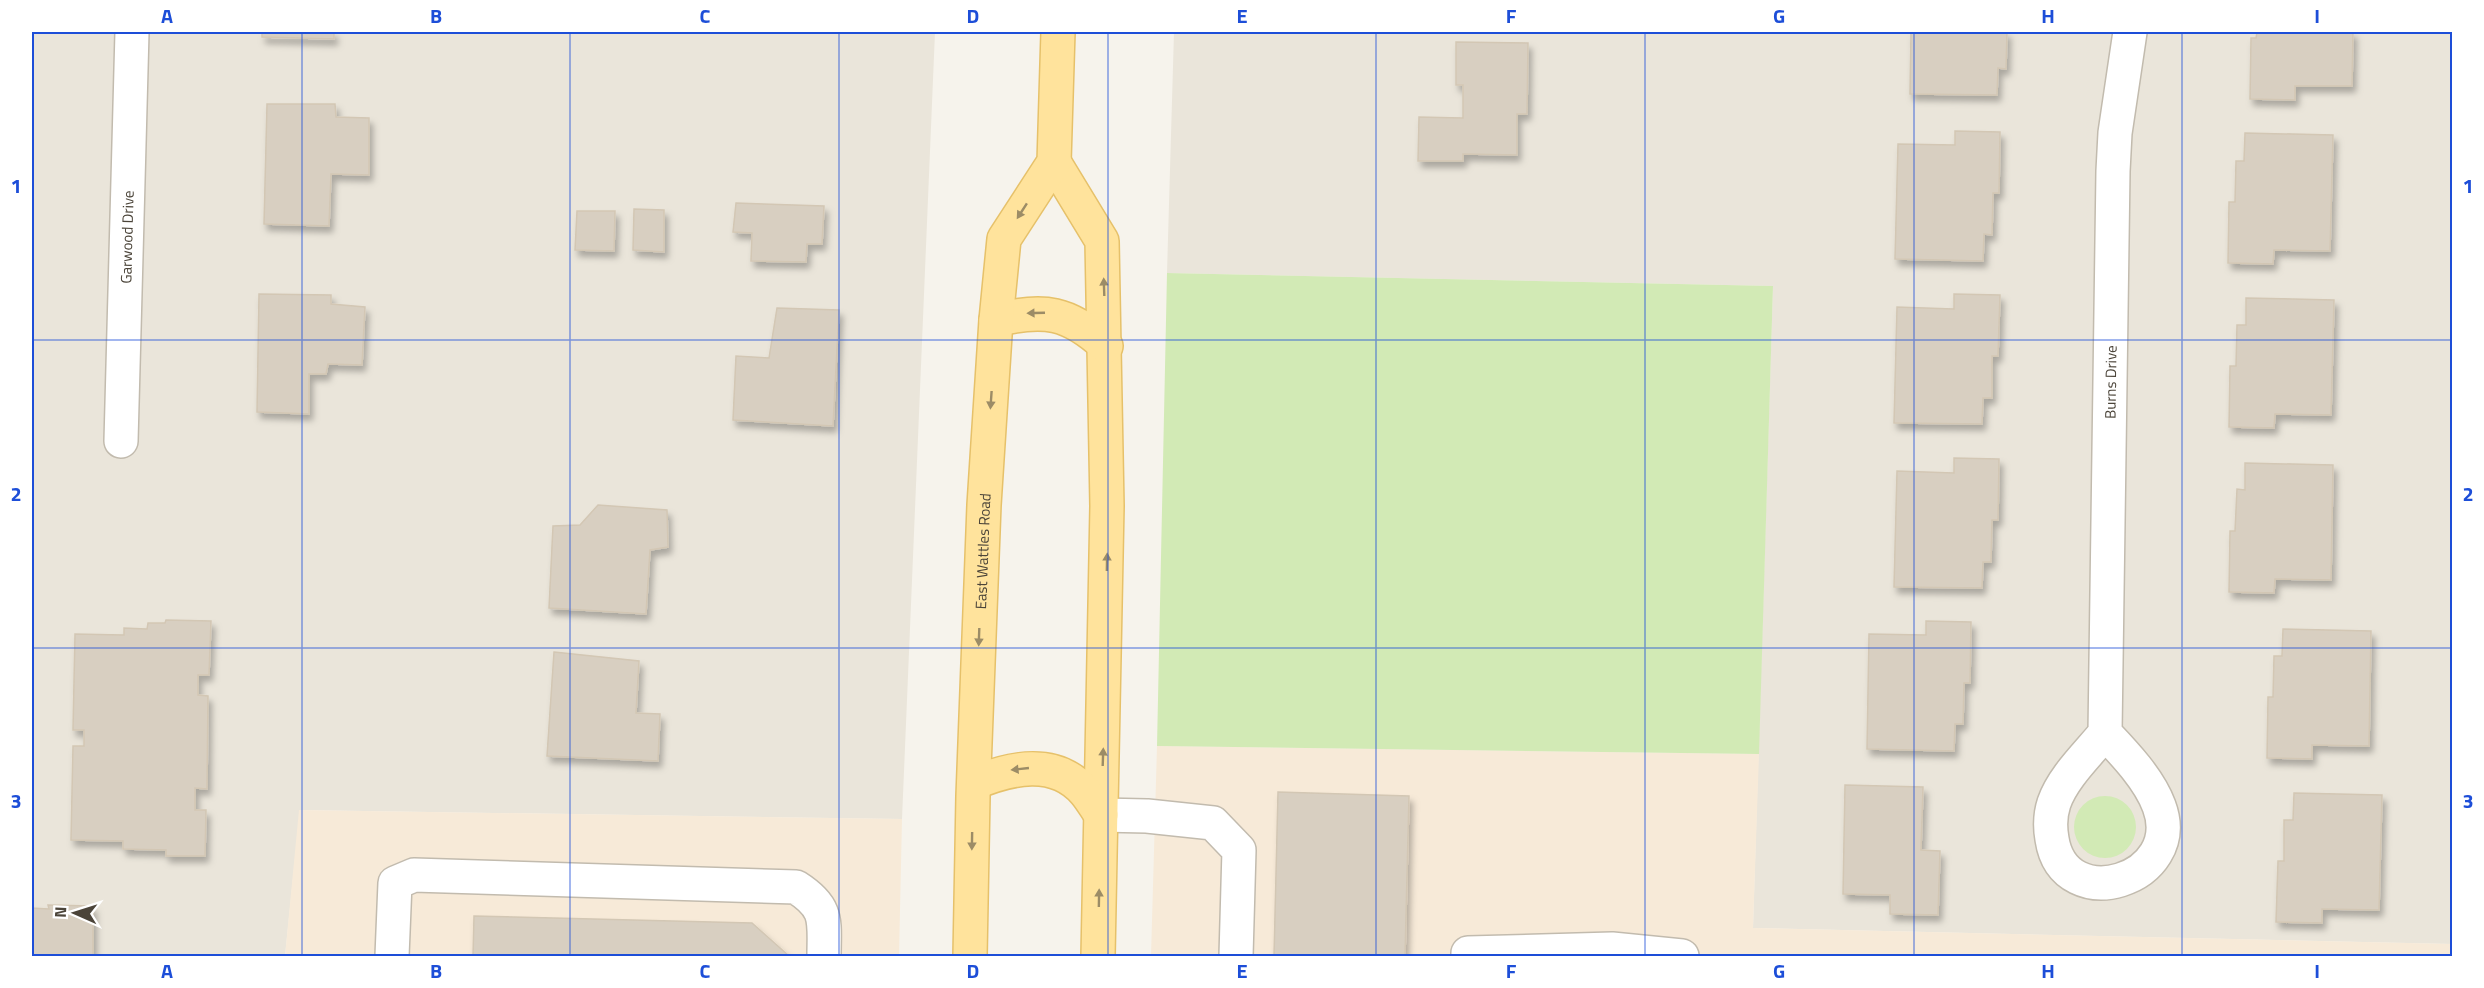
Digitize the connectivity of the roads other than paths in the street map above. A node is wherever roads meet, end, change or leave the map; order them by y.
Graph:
1 (132, 32) edge
2 (1058, 32) edge
3 (2130, 32) edge
4 (1054, 162) junction
5 (996, 320) junction
6 (1106, 346) junction
7 (121, 441) dead end
8 (2105, 733) dead end
9 (974, 783) junction
10 (1101, 815) junction
11 (392, 957) edge
12 (824, 957) edge
13 (970, 957) edge
14 (1098, 957) edge
15 (1236, 957) edge
16 (1468, 957) edge
17 (1682, 957) edge

1 - 7 street, Garwood Drive
2 - 4 main road
3 - 8 street, Burns Drive
4 -> 5 main road, East Wattles Road
6 -> 4 main road
6 -> 5 main road
5 -> 9 main road, East Wattles Road
10 -> 6 main road
10 -> 9 main road
9 -> 13 main road, East Wattles Road
14 -> 10 main road
10 - 15 street
11 - 12 street
16 - 17 street

